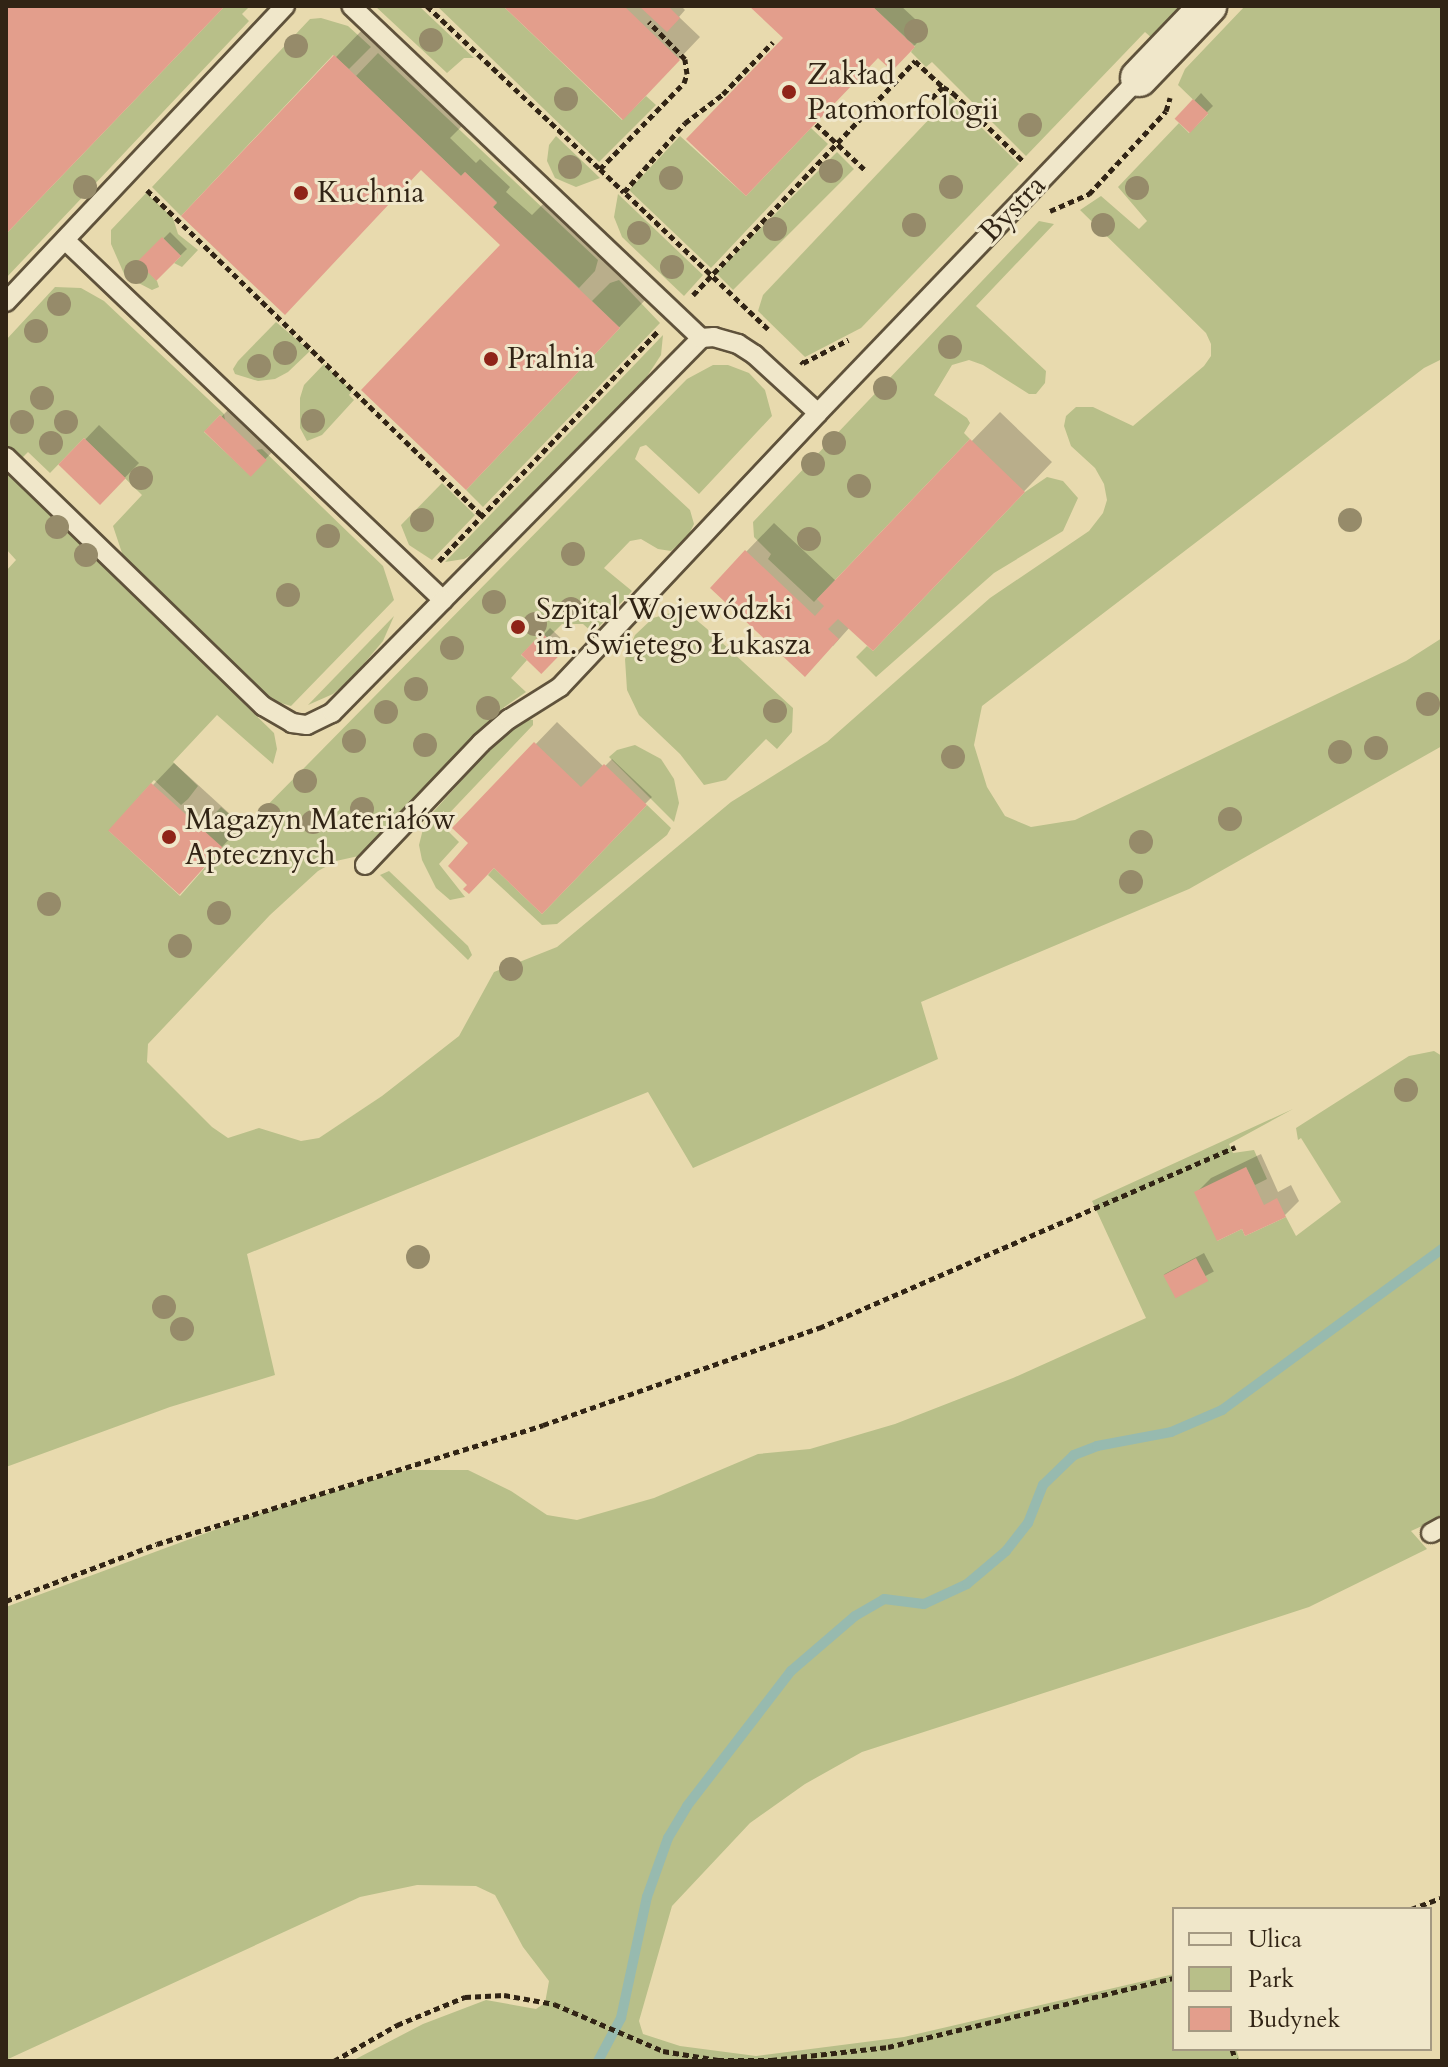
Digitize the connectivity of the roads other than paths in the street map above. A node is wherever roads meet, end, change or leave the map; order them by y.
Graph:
1 (285, 6) edge
2 (351, 6) edge
3 (1208, 6) edge
4 (1147, 69) joint
5 (65, 240) junction
6 (6, 302) edge
7 (701, 338) junction
8 (818, 413) junction
9 (6, 457) edge
10 (443, 600) junction
11 (365, 865) dead end

1 - 5 lane
2 - 7 lane
3 - 4 street, Bystra
4 - 8 lane, Bystra
5 - 6 lane
5 - 10 lane
7 - 8 lane
7 - 10 lane
8 - 11 lane, Bystra
9 - 10 lane

